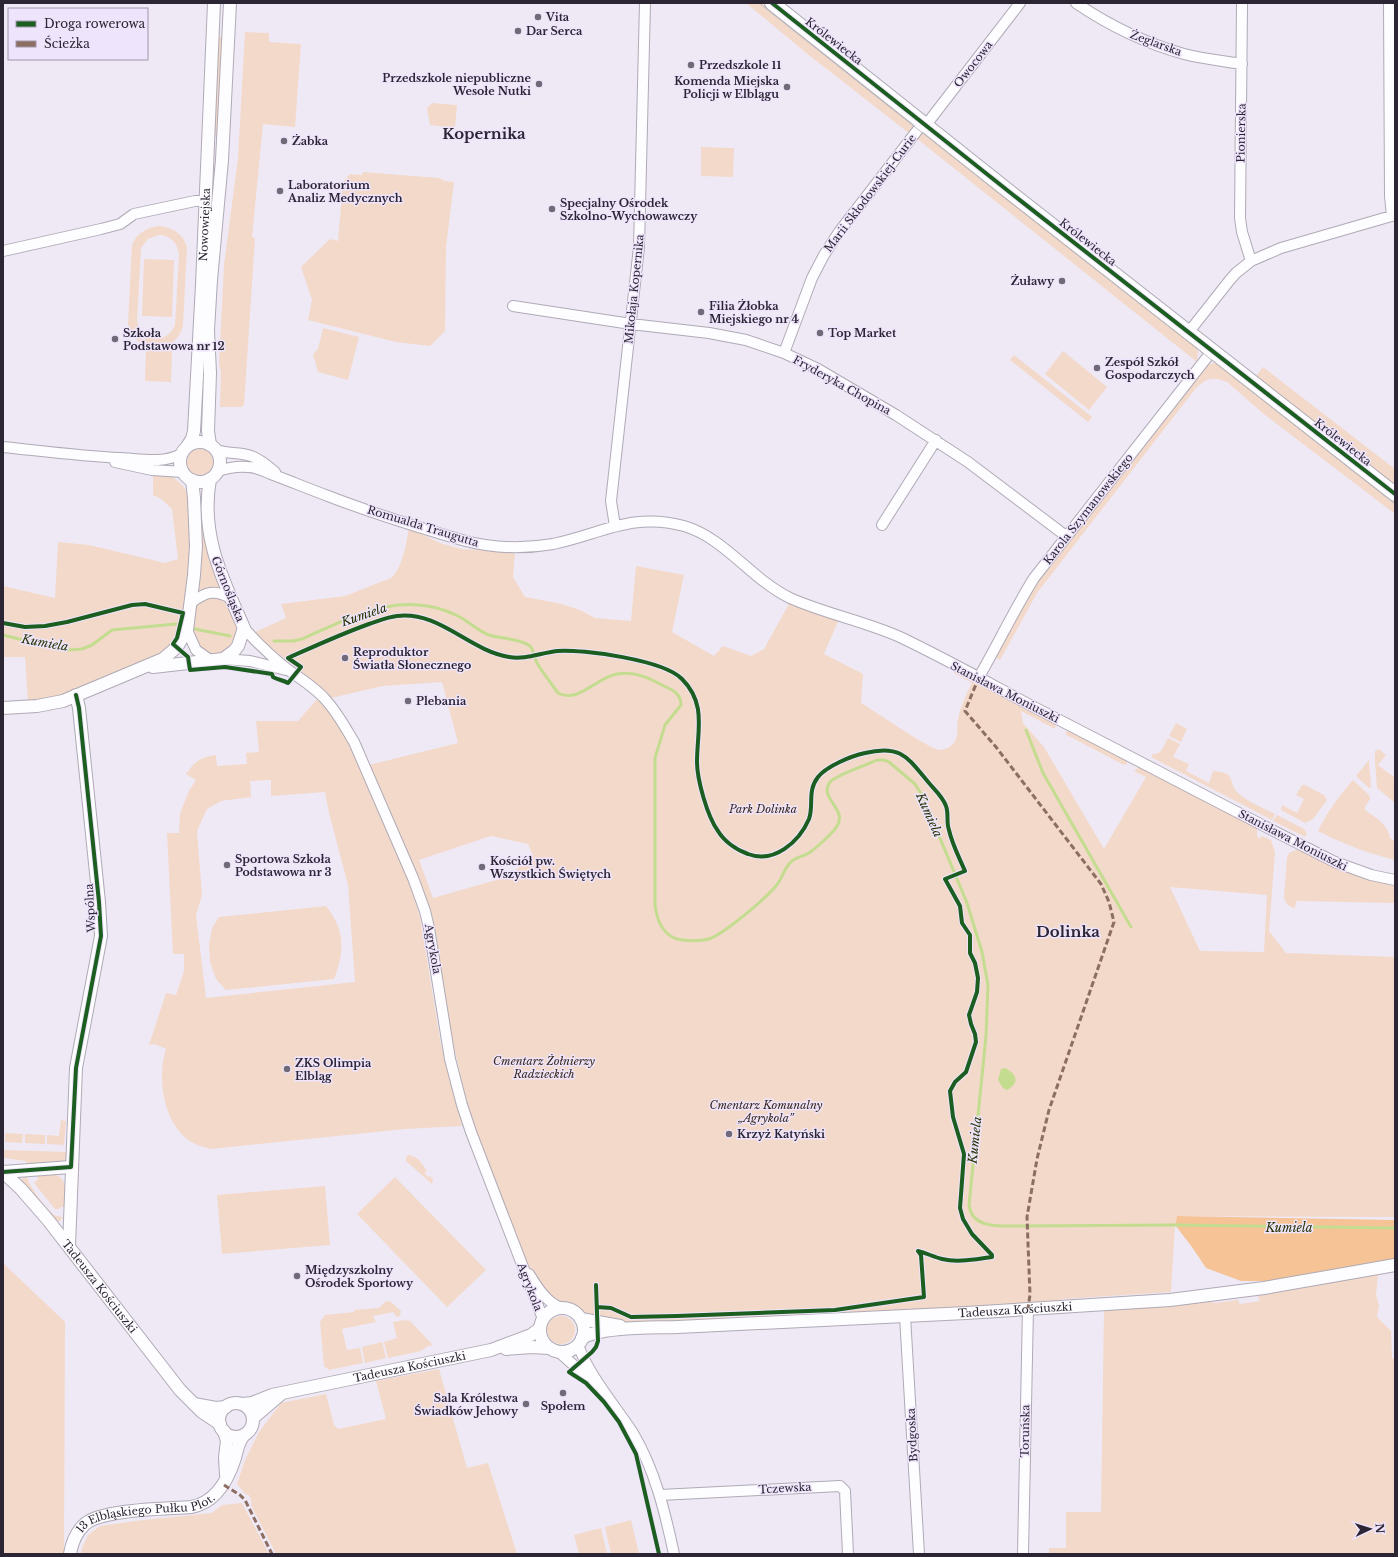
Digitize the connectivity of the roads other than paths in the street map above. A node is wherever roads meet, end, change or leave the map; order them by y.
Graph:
1 (214, 3) edge
2 (230, 3) edge
3 (645, 3) edge
4 (772, 3) edge
5 (1020, 3) edge
6 (1076, 3) edge
7 (1242, 3) edge
8 (1389, 3) edge
9 (1242, 64) junction
10 (1392, 67) edge
11 (925, 124) junction
12 (206, 201) junction
13 (1394, 215) edge
14 (3, 252) edge
15 (1251, 262) junction
16 (513, 306) dead end
17 (631, 324) junction
18 (1188, 332) junction
19 (1212, 351) junction
20 (784, 353) junction
21 (936, 440) junction
22 (3, 448) edge
23 (213, 448) junction
24 (185, 450) junction
25 (93, 456) junction
26 (214, 475) junction
27 (187, 476) junction
28 (281, 477) junction
29 (1395, 494) edge
30 (882, 525) dead end
31 (615, 526) junction
32 (1066, 536) junction
33 (231, 598) junction
34 (192, 602) junction
35 (244, 628) junction
36 (187, 630) junction
37 (223, 659) junction
38 (210, 660) junction
39 (134, 671) junction
40 (291, 671) junction
41 (978, 677) junction
42 (76, 695) junction
43 (3, 708) edge
44 (1395, 880) edge
45 (71, 1167) junction
46 (3, 1172) edge
47 (69, 1246) junction
48 (518, 1256) junction
49 (1395, 1266) edge
50 (561, 1308) junction
51 (1028, 1308) junction
52 (905, 1316) junction
53 (581, 1319) junction
54 (541, 1324) junction
55 (633, 1328) junction
56 (580, 1341) junction
57 (491, 1350) junction
58 (554, 1350) junction
59 (602, 1390) junction
60 (282, 1393) junction
61 (194, 1404) junction
62 (242, 1404) junction
63 (226, 1407) junction
64 (253, 1418) junction
65 (222, 1427) junction
66 (244, 1435) junction
67 (226, 1476) junction
68 (660, 1495) junction
69 (70, 1554) edge
70 (674, 1554) edge
71 (848, 1554) edge
72 (918, 1554) edge
73 (1023, 1554) edge

1 - 12 street, Nowowiejska
2 - 23 street, Nowowiejska
3 - 17 street, Mikołaja Kopernika
4 - 11 main road, Królewiecka
5 - 11 street, Owocowa
6 - 9 street, Żeglarska
7 - 9 street, Pionierska
8 - 10 street
9 - 15 street, Pionierska
10 - 13 street
11 - 18 main road, Królewiecka
11 - 20 street, Marii Skłodowskiej-Curie
12 - 14 street
12 - 24 street, Nowowiejska
13 - 15 street
15 - 18 street
16 - 17 street, Fryderyka Chopina
17 - 20 street, Fryderyka Chopina
17 - 31 street, Mikołaja Kopernika
18 - 19 main road, Królewiecka
19 - 29 main road, Królewiecka
19 - 32 street, Karola Szymanowskiego
20 - 21 street, Fryderyka Chopina
21 - 30 street
21 - 32 street, Fryderyka Chopina
22 - 25 street
23 - 24 street
23 - 26 street
23 - 28 street, Romualda Traugutta
24 - 25 street
24 - 27 street
25 - 27 street
26 - 27 street
26 - 28 street, Romualda Traugutta
26 - 33 street, Górnośląska
27 - 34 street, Górnośląska
28 - 31 street, Romualda Traugutta
31 - 41 street, Stanisława Moniuszki
32 - 41 street, Karola Szymanowskiego
33 - 34 street
33 - 35 street, Górnośląska
34 - 36 street, Górnośląska
35 - 37 street
35 - 40 street, Agrykola
36 - 38 street
36 - 39 street
37 - 38 street
37 - 40 street, Agrykola
38 - 39 street
39 - 42 street
40 - 48 street, Agrykola
41 - 44 street, Stanisława Moniuszki
42 - 43 street
42 - 45 street, Wspólna
45 - 46 street, Tadeusza Kościuszki
45 - 47 street, Wspólna
46 - 47 street, Tadeusza Kościuszki
47 - 61 street, Tadeusza Kościuszki
48 - 50 street, Agrykola
48 - 54 street, Agrykola
49 - 51 street, Tadeusza Kościuszki
50 - 53 street
50 - 54 street
51 - 52 street, Tadeusza Kościuszki
51 - 73 street, Toruńska
52 - 55 street, Tadeusza Kościuszki
52 - 72 street, Bydgoska
53 - 55 street, Tadeusza Kościuszki
53 - 56 street
54 - 57 street, Tadeusza Kościuszki
54 - 58 street
55 - 56 street, Tadeusza Kościuszki
56 - 58 street
56 - 59 street
57 - 58 street, Tadeusza Kościuszki
57 - 60 street, Tadeusza Kościuszki
58 - 59 street
59 - 68 street
60 - 62 street, Tadeusza Kościuszki
60 - 64 street, Tadeusza Kościuszki
61 - 63 street
61 - 65 street, Tadeusza Kościuszki
62 - 63 street
62 - 64 street
63 - 65 street
64 - 66 street
65 - 66 street
65 - 67 street
66 - 67 street, 13 Elbląskiego Pułku Plot.
67 - 69 street, 13 Elbląskiego Pułku Plot.
68 - 70 street
68 - 71 street, Tczewska

